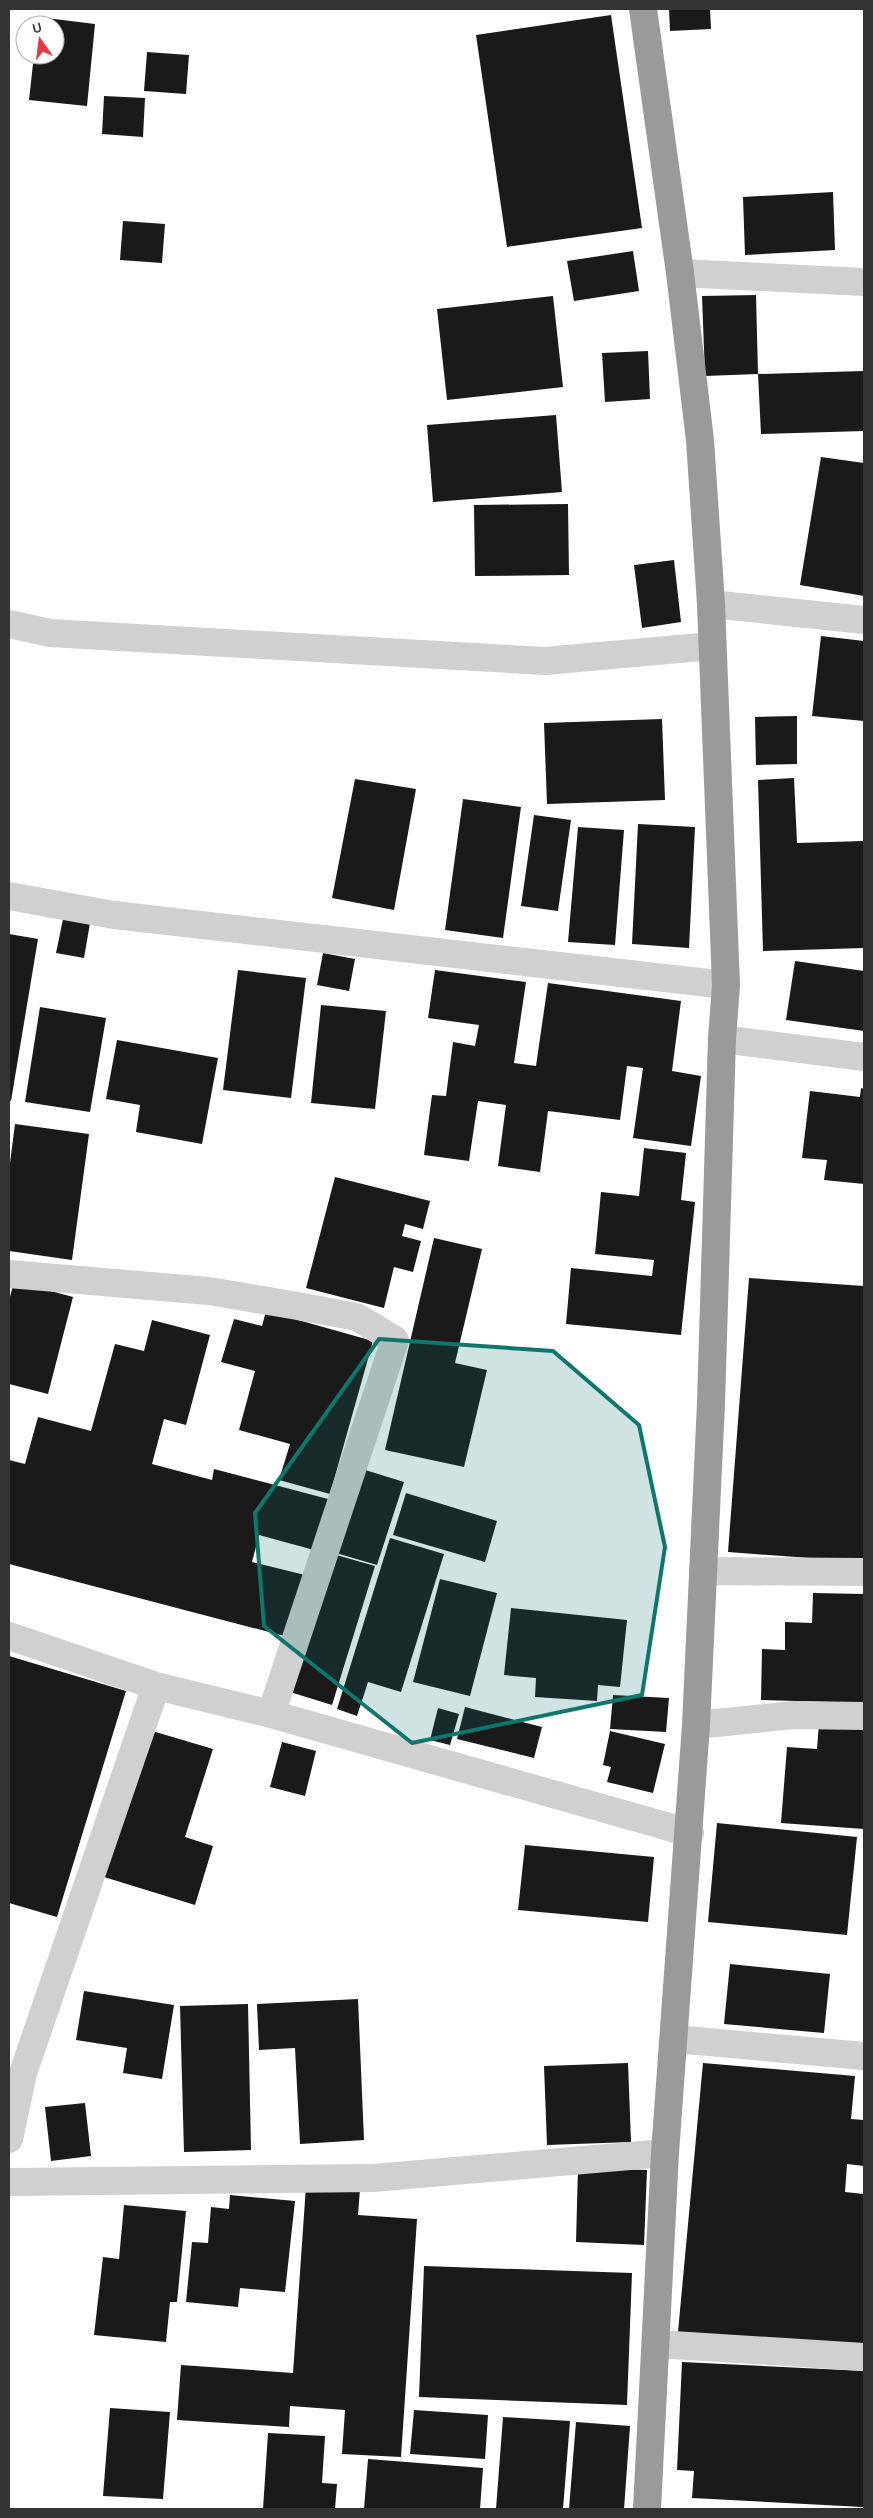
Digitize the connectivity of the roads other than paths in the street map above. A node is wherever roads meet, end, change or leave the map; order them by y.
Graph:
1 (643, 9) edge
2 (680, 273) junction
3 (864, 282) edge
4 (711, 604) junction
5 (864, 620) edge
6 (9, 624) edge
7 (712, 646) junction
8 (9, 896) edge
9 (726, 985) junction
10 (722, 1040) junction
11 (864, 1057) edge
12 (9, 1274) edge
13 (703, 1571) junction
14 (864, 1572) edge
15 (9, 1636) edge
16 (156, 1686) junction
17 (271, 1714) junction
18 (864, 1716) edge
19 (696, 1725) junction
20 (690, 1833) junction
21 (675, 2039) junction
22 (864, 2056) edge
23 (16, 2072) edge
24 (9, 2140) edge
25 (665, 2153) junction
26 (9, 2182) edge
27 (657, 2344) junction
28 (864, 2357) edge
29 (647, 2509) edge

1 - 2 highway
2 - 3 street
2 - 4 highway
4 - 5 street
4 - 7 highway
6 - 7 street
7 - 9 highway
8 - 9 street
9 - 10 highway
10 - 11 street
10 - 13 highway
12 - 17 street
13 - 14 street
13 - 19 highway
15 - 16 street
16 - 17 street
16 - 23 street
17 - 20 street
18 - 19 street
19 - 20 highway
20 - 21 highway
21 - 22 street
21 - 25 highway
23 - 24 street
25 - 26 street
25 - 27 highway
27 - 28 street
27 - 29 highway

